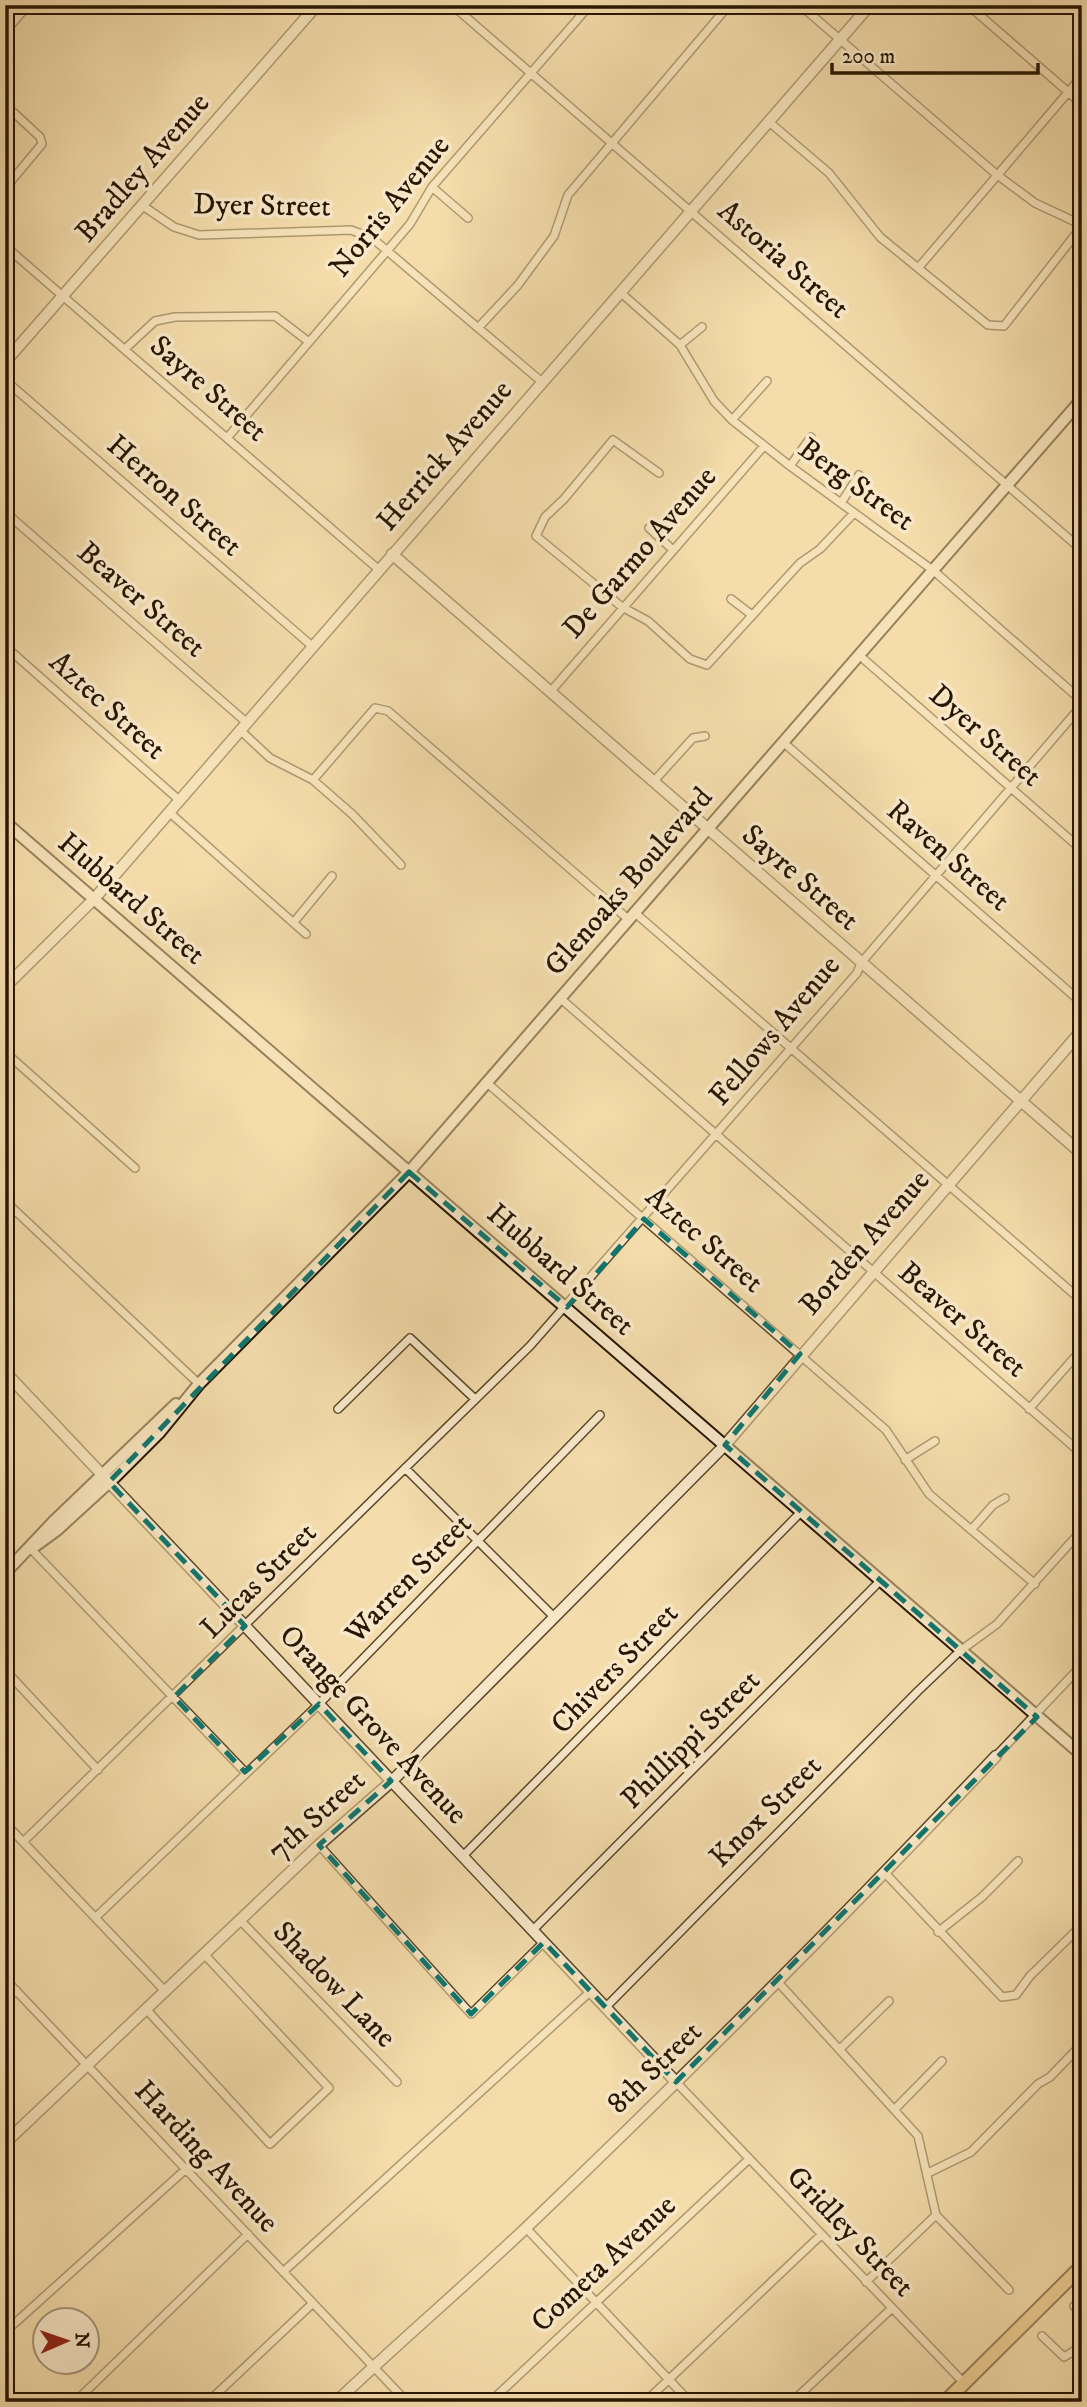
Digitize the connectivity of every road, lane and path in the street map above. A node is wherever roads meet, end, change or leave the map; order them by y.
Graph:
1 (28, 5) edge
2 (317, 5) edge
3 (452, 5) edge
4 (590, 5) edge
5 (729, 5) edge
6 (800, 5) edge
7 (870, 5) edge
8 (968, 5) edge
9 (5, 32) edge
10 (841, 39) junction
11 (531, 74) junction
12 (1082, 76) edge
13 (1068, 92) junction
14 (1082, 104) edge
15 (13, 112) dead end
16 (768, 121) junction
17 (612, 143) junction
18 (996, 174) junction
19 (6, 185) edge
20 (432, 187) junction
21 (15, 192) dead end
22 (143, 206) junction
23 (691, 210) junction
24 (468, 218) dead end
25 (1082, 226) edge
26 (5, 246) edge
27 (388, 250) junction
28 (919, 267) junction
29 (620, 292) junction
30 (63, 297) junction
31 (478, 327) junction
32 (702, 327) dead end
33 (309, 342) junction
34 (680, 345) junction
35 (125, 349) junction
36 (5, 362) edge
37 (5, 380) edge
38 (767, 381) dead end
39 (542, 382) junction
40 (1082, 399) edge
41 (732, 420) junction
42 (811, 437) dead end
43 (227, 438) junction
44 (764, 446) junction
45 (790, 466) junction
46 (659, 472) dead end
47 (859, 475) dead end
48 (1007, 485) junction
49 (841, 503) junction
50 (5, 512) edge
51 (854, 513) junction
52 (649, 528) dead end
53 (673, 550) junction
54 (1082, 550) edge
55 (392, 554) junction
56 (379, 569) junction
57 (934, 571) junction
58 (731, 599) dead end
59 (622, 607) junction
60 (752, 615) junction
61 (5, 646) edge
62 (312, 646) junction
63 (859, 655) junction
64 (551, 691) junction
65 (1082, 703) edge
66 (243, 726) junction
67 (705, 736) dead end
68 (784, 743) junction
69 (313, 780) junction
70 (654, 781) junction
71 (1011, 789) junction
72 (178, 800) junction
73 (169, 812) junction
74 (5, 822) edge
75 (708, 830) junction
76 (1082, 850) edge
77 (401, 865) dead end
78 (332, 876) dead end
79 (938, 876) junction
80 (94, 899) junction
81 (631, 916) junction
82 (294, 922) junction
83 (306, 934) dead end
84 (861, 963) junction
85 (5, 987) edge
86 (560, 998) junction
87 (1082, 1003) edge
88 (1082, 1030) edge
89 (792, 1050) junction
90 (5, 1052) edge
91 (486, 1082) junction
92 (1021, 1101) junction
93 (719, 1134) junction
94 (1082, 1154) edge
95 (135, 1168) dead end
96 (409, 1172) junction
97 (948, 1185) junction
98 (5, 1201) edge
99 (644, 1219) junction
100 (873, 1272) junction
101 (1082, 1301) edge
102 (566, 1307) junction
103 (1082, 1349) edge
104 (526, 1350) joint
105 (800, 1354) junction
106 (5, 1372) edge
107 (199, 1384) junction
108 (475, 1399) junction
109 (338, 1409) dead end
110 (1029, 1409) junction
111 (600, 1415) dead end
112 (935, 1441) dead end
113 (724, 1445) junction
114 (1082, 1454) edge
115 (905, 1460) junction
116 (405, 1468) junction
117 (105, 1478) junction
118 (682, 1486) joint
119 (1005, 1498) dead end
120 (800, 1513) junction
121 (971, 1530) junction
122 (1082, 1530) edge
123 (478, 1542) junction
124 (31, 1549) junction
125 (5, 1572) edge
126 (880, 1581) junction
127 (1035, 1584) junction
128 (553, 1616) junction
129 (245, 1626) junction
130 (960, 1651) junction
131 (1082, 1665) edge
132 (5, 1670) edge
133 (174, 1697) junction
134 (319, 1704) junction
135 (1037, 1717) junction
136 (1082, 1755) edge
137 (996, 1756) joint
138 (98, 1770) junction
139 (245, 1773) junction
140 (391, 1781) junction
141 (5, 1823) edge
142 (23, 1842) junction
143 (319, 1845) junction
144 (463, 1856) junction
145 (1018, 1861) dead end
146 (885, 1873) junction
147 (96, 1917) junction
148 (240, 1920) junction
149 (533, 1930) junction
150 (1080, 1931) edge
151 (938, 1932) junction
152 (544, 1942) junction
153 (204, 1954) junction
154 (5, 1979) edge
155 (777, 1982) junction
156 (16, 1990) junction
157 (591, 1991) junction
158 (165, 1992) junction
159 (5, 2000) edge
160 (889, 2001) dead end
161 (606, 2007) junction
162 (146, 2009) junction
163 (841, 2048) junction
164 (1078, 2048) dead end
165 (942, 2061) dead end
166 (88, 2065) junction
167 (397, 2082) dead end
168 (676, 2082) junction
169 (895, 2108) junction
170 (705, 2112) joint
171 (5, 2143) edge
172 (748, 2159) junction
173 (186, 2169) junction
174 (928, 2173) junction
175 (936, 2215) junction
176 (526, 2228) junction
177 (248, 2234) junction
178 (821, 2235) junction
179 (1082, 2266) edge
180 (283, 2272) junction
181 (866, 2283) junction
182 (1009, 2290) dead end
183 (596, 2302) junction
184 (313, 2303) junction
185 (1073, 2306) dead end
186 (891, 2309) junction
187 (1082, 2314) edge
188 (5, 2332) edge
189 (1042, 2336) dead end
190 (1082, 2346) edge
191 (373, 2366) junction
192 (669, 2379) junction
193 (964, 2383) junction
194 (75, 2402) edge
195 (208, 2402) edge
196 (336, 2402) edge
197 (407, 2402) edge
198 (490, 2402) edge
199 (645, 2402) edge
200 (690, 2402) edge
201 (792, 2402) edge
202 (945, 2402) edge

1 - 9 street
2 - 22 street, Bradley Avenue
3 - 11 street, Astoria Street
4 - 11 street, Norris Avenue
5 - 17 street
6 - 10 street
7 - 10 street, Herrick Avenue
8 - 13 street
10 - 16 street, Herrick Avenue
10 - 18 street
11 - 17 street, Astoria Street
11 - 20 street, Norris Avenue
12 - 13 street
13 - 14 street
13 - 18 street
15 - 19 street
16 - 23 street, Herrick Avenue
16 - 28 street
17 - 23 street, Astoria Street
17 - 31 street
18 - 25 street
18 - 28 street
19 - 21 street
20 - 24 street
20 - 27 street, Norris Avenue
22 - 27 street, Dyer Street
22 - 30 street, Bradley Avenue
23 - 29 street, Herrick Avenue
23 - 48 street, Astoria Street
25 - 28 street
26 - 30 street, Sayre Street
27 - 31 street, Dyer Street
27 - 33 street, Norris Avenue
29 - 34 street, Berg Street
29 - 39 street, Herrick Avenue
30 - 35 street, Sayre Street
30 - 36 street, Bradley Avenue
31 - 39 street, Dyer Street
32 - 34 street
33 - 35 street
33 - 43 street, Norris Avenue
34 - 41 street, Berg Street
35 - 43 street, Sayre Street
37 - 62 street, Herron Street
38 - 41 street
39 - 55 street, Herrick Avenue
40 - 48 main road, Glenoaks Boulevard
41 - 44 street, Berg Street
42 - 45 street
43 - 56 street, Sayre Street
44 - 45 street, Berg Street
44 - 53 street, De Garmo Avenue
45 - 49 street, Berg Street
46 - 59 street
47 - 49 street
48 - 54 street, Astoria Street
48 - 57 main road, Glenoaks Boulevard
49 - 51 street, Berg Street
50 - 66 street, Beaver Street
51 - 57 street, Berg Street
51 - 60 street
52 - 53 street
53 - 59 street, De Garmo Avenue
55 - 56 street, Herrick Avenue
55 - 64 street, Sayre Street
56 - 62 street, Herrick Avenue
57 - 63 main road, Glenoaks Boulevard
57 - 65 street, Berg Street
58 - 60 street
59 - 60 street
59 - 64 street, De Garmo Avenue
61 - 72 street, Aztec Street
62 - 66 street, Herrick Avenue
63 - 68 main road, Glenoaks Boulevard
63 - 71 street, Dyer Street
64 - 70 street, Sayre Street
65 - 71 street, Fellows Avenue
66 - 69 street, Beaver Street
66 - 72 street, Herrick Avenue
67 - 70 street
68 - 75 main road, Glenoaks Boulevard
68 - 79 street, Raven Street
69 - 77 street, Beaver Street
69 - 81 street
70 - 75 street, Sayre Street
71 - 76 street, Dyer Street
71 - 79 street, Fellows Avenue
72 - 73 street, Herrick Avenue
73 - 80 street, Herrick Avenue
73 - 82 street
74 - 80 main road, Hubbard Street
75 - 81 main road, Glenoaks Boulevard
75 - 84 street, Sayre Street
78 - 82 street
79 - 84 street, Fellows Avenue
79 - 87 street, Raven Street
80 - 85 street, Herrick Avenue
80 - 96 main road, Hubbard Street
81 - 86 main road, Glenoaks Boulevard
81 - 89 street
82 - 83 street
84 - 89 street, Fellows Avenue
84 - 92 street, Sayre Street
86 - 91 main road, Glenoaks Boulevard
86 - 93 street, Beaver Street
88 - 92 street, Borden Avenue
89 - 93 street, Fellows Avenue
89 - 97 street
90 - 95 street
91 - 96 main road, Glenoaks Boulevard
91 - 99 street, Aztec Street
92 - 94 street, Sayre Street
92 - 97 street, Borden Avenue
93 - 99 street, Fellows Avenue
93 - 100 street, Beaver Street
96 - 102 main road, Hubbard Street
96 - 107 main road, Glenoaks Boulevard
97 - 100 street, Borden Avenue
97 - 101 street
98 - 107 street
99 - 102 street, Fellows Avenue
99 - 105 street, Aztec Street
100 - 105 street, Borden Avenue
100 - 110 street, Beaver Street
102 - 104 street, Fellows Avenue
102 - 113 main road, Hubbard Street
103 - 110 street
104 - 108 street, Lucas Street
105 - 113 street, Borden Avenue
105 - 115 street, Aztec Street
106 - 117 street, Orange Grove Avenue
107 - 117 main road, Glenoaks Boulevard
108 - 109 street
108 - 116 street, Lucas Street
110 - 114 street, Beaver Street
111 - 123 street, Warren Street
112 - 115 street
113 - 118 street, Borden Avenue
113 - 120 main road, Hubbard Street
115 - 121 street, Aztec Street
116 - 123 street
116 - 129 street, Lucas Street
117 - 124 main road, Glenoaks Boulevard
117 - 129 street, Orange Grove Avenue
118 - 128 street, 7th Street
119 - 121 street
120 - 126 main road, Hubbard Street
120 - 144 street, Chivers Street
121 - 127 street, Aztec Street
122 - 127 street, Knox Street
123 - 128 street
123 - 134 street, Warren Street
124 - 125 main road, Glenoaks Boulevard
124 - 133 street
126 - 130 main road, Hubbard Street
126 - 149 street, Phillippi Street
127 - 130 street, Knox Street
128 - 140 street, 7th Street
129 - 133 street, Lucas Street
129 - 134 street, Orange Grove Avenue
130 - 135 main road, Hubbard Street
130 - 161 street, Knox Street
131 - 135 street
132 - 138 street
133 - 138 street, Lucas Street
133 - 139 street
134 - 139 street, Warren Street
134 - 140 street, Orange Grove Avenue
135 - 136 main road, Hubbard Street
135 - 137 street
137 - 146 street, 8th Street
138 - 142 street, Lucas Street
139 - 147 street, Warren Street
140 - 143 street, 7th Street
140 - 144 street, Orange Grove Avenue
141 - 142 street
142 - 147 street
143 - 148 street, 7th Street
143 - 152 street
144 - 149 street, Orange Grove Avenue
145 - 151 street
146 - 151 street
146 - 155 street, 8th Street
147 - 158 street
148 - 153 street, 7th Street
148 - 167 street, Shadow Lane
149 - 152 street, Orange Grove Avenue
150 - 151 street
152 - 157 street, Orange Grove Avenue
153 - 158 street, 7th Street
153 - 162 street
154 - 156 street, Harding Avenue
155 - 163 street
155 - 168 street, 8th Street
156 - 159 street
156 - 166 street, Harding Avenue
157 - 161 street, Orange Grove Avenue
157 - 180 street
158 - 162 street, 7th Street
160 - 163 street
161 - 168 street, Orange Grove Avenue
162 - 166 street, 7th Street
163 - 169 street
164 - 174 street
165 - 169 street
166 - 171 street, 7th Street
166 - 173 street, Harding Avenue
168 - 170 street, Orange Grove Avenue
168 - 176 street, 8th Street
169 - 174 street
170 - 172 street, Gridley Street
172 - 178 street, Gridley Street
172 - 183 street, Cometa Avenue
173 - 177 street, Harding Avenue
173 - 188 street
174 - 175 street
175 - 181 street
175 - 182 street
176 - 183 street
176 - 191 street, 8th Street
177 - 180 street, Harding Avenue
177 - 194 street
178 - 181 street, Gridley Street
178 - 192 street
179 - 193 main road
180 - 184 street, Harding Avenue
181 - 186 street, Gridley Street
183 - 192 street
183 - 198 street, Cometa Avenue
184 - 191 street, Harding Avenue
184 - 195 street
185 - 187 street
186 - 193 street, Gridley Street
186 - 201 street
189 - 190 street
191 - 196 street, 8th Street
191 - 197 street, Harding Avenue
192 - 199 street
192 - 200 street
193 - 202 main road

